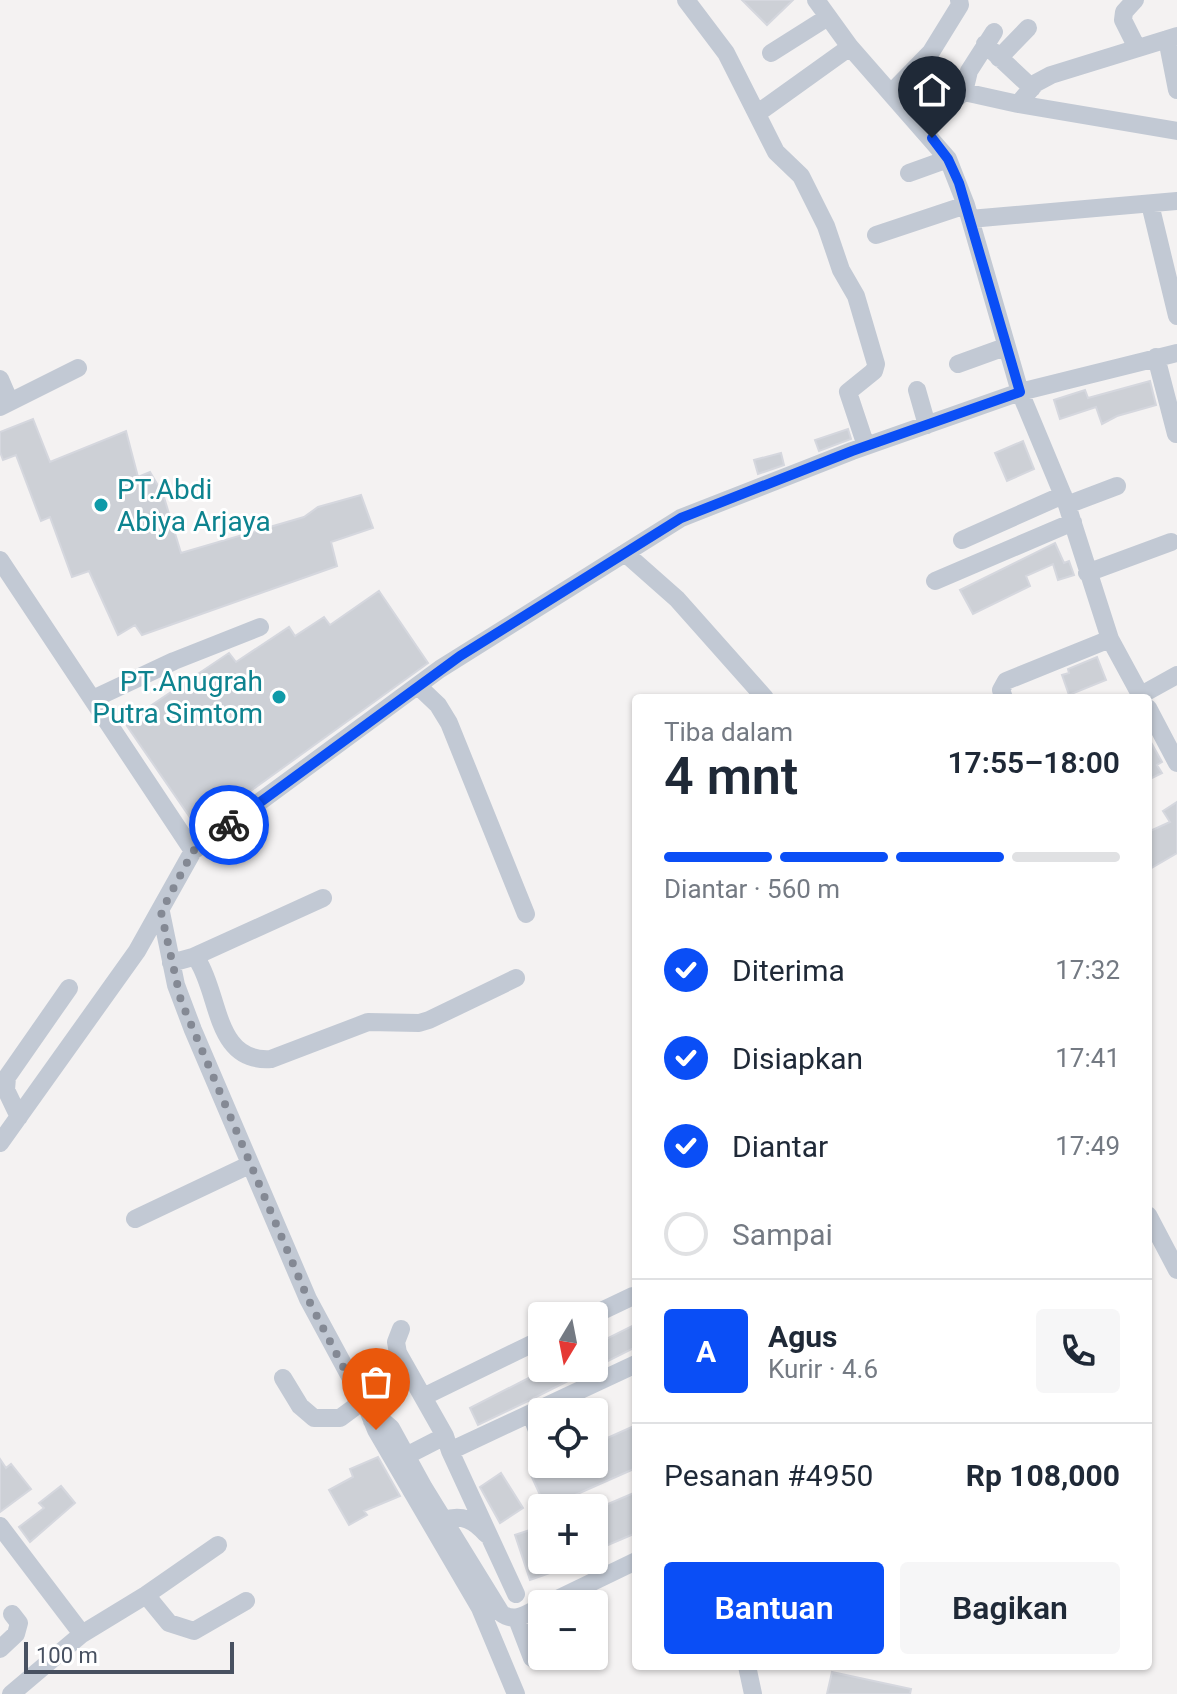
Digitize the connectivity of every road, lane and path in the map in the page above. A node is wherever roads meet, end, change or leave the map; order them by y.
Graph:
1 (686, 0) edge
2 (816, 0) edge
3 (959, 0) edge
4 (1135, 0) edge
5 (828, 17) junction
6 (1028, 28) dead end
7 (1172, 38) edge
8 (850, 47) junction
9 (1137, 48) junction
10 (771, 53) dead end
11 (999, 58) junction
12 (1032, 88) junction
13 (1177, 90) edge
14 (964, 92) junction
15 (891, 93) junction
16 (1018, 104) junction
17 (758, 113) junction
18 (921, 125) junction
19 (1177, 131) edge
20 (948, 159) junction
21 (909, 173) dead end
22 (1177, 201) edge
23 (1150, 204) junction
24 (968, 212) junction
25 (876, 235) dead end
26 (1176, 304) edge
27 (1005, 347) junction
28 (1177, 353) edge
29 (1156, 357) junction
30 (958, 364) dead end
31 (78, 368) dead end
32 (0, 379) edge
33 (917, 390) dead end
34 (1020, 392) junction
35 (5, 403) edge
36 (927, 425) junction
37 (1176, 434) edge
38 (866, 446) junction
39 (1117, 486) dead end
40 (1068, 507) junction
41 (962, 540) dead end
42 (1171, 542) dead end
43 (625, 553) junction
44 (0, 560) edge
45 (1087, 573) junction
46 (935, 581) dead end
47 (260, 627) dead end
48 (1110, 639) junction
49 (1177, 675) edge
50 (418, 686) junction
51 (761, 694) edge
52 (1003, 694) edge
53 (1141, 694) edge
54 (1152, 694) edge
55 (93, 699) junction
56 (1152, 715) edge
57 (1177, 763) edge
58 (193, 851) junction
59 (323, 898) dead end
60 (161, 912) junction
61 (526, 914) dead end
62 (193, 957) junction
63 (171, 963) junction
64 (516, 978) dead end
65 (69, 988) dead end
66 (19, 1117) junction
67 (0, 1143) edge
68 (249, 1165) junction
69 (135, 1219) dead end
70 (1152, 1223) edge
71 (1177, 1270) edge
72 (632, 1296) edge
73 (608, 1308) edge
74 (401, 1329) dead end
75 (528, 1346) edge
76 (632, 1366) edge
77 (283, 1378) dead end
78 (423, 1397) junction
79 (565, 1398) edge
80 (363, 1401) junction
81 (528, 1415) edge
82 (372, 1421) junction
83 (448, 1443) junction
84 (406, 1456) junction
85 (444, 1520) junction
86 (0, 1526) edge
87 (494, 1542) junction
88 (218, 1545) dead end
89 (632, 1563) edge
90 (575, 1590) edge
91 (516, 1594) dead end
92 (146, 1595) junction
93 (246, 1601) dead end
94 (528, 1613) edge
95 (12, 1614) dead end
96 (517, 1619) junction
97 (82, 1634) junction
98 (528, 1648) edge
99 (0, 1649) edge
100 (748, 1670) edge
101 (11, 1694) edge
102 (516, 1694) edge
103 (753, 1694) edge

1 - 17 street
2 - 5 street
3 - 15 street
4 - 9 street
5 - 8 street
5 - 10 street
6 - 11 street
7 - 9 street
7 - 13 street
8 - 15 street
8 - 17 street
9 - 12 street
11 - 12 street
11 - 14 street
12 - 16 street
14 - 16 street
14 - 18 street
15 - 18 street
16 - 19 street
17 - 38 street
18 - 20 street
20 - 21 street
20 - 24 street
22 - 23 street
23 - 24 street
23 - 26 street
24 - 25 street
24 - 27 street
27 - 30 street
27 - 34 street
28 - 29 street
29 - 34 street
29 - 37 street
31 - 35 street
32 - 35 street
33 - 36 street
34 - 36 street
34 - 40 street
36 - 38 street
38 - 43 street
39 - 40 street
40 - 41 street
40 - 45 street
40 - 46 street
42 - 45 street
43 - 50 street
43 - 51 street
44 - 55 street
45 - 48 street
47 - 55 street
48 - 52 street
48 - 53 street
49 - 54 street
50 - 58 street
50 - 61 street
55 - 58 street
56 - 57 street
58 - 60 street
59 - 62 street
60 - 63 street
60 - 66 street
62 - 63 street
62 - 64 street
63 - 68 street
65 - 66 street
66 - 67 street
68 - 69 street
68 - 80 street
70 - 71 street
72 - 73 street
74 - 78 street
75 - 78 street
76 - 79 street
77 - 80 street
78 - 83 street
80 - 82 street
81 - 83 street
82 - 84 street
82 - 102 street
83 - 84 street
83 - 87 street
84 - 85 street
85 - 87 street
85 - 96 street
86 - 97 street
87 - 91 street
88 - 92 street
89 - 90 street
92 - 93 street
92 - 97 street
94 - 96 street
95 - 99 street
96 - 98 street
97 - 101 street
100 - 103 street

